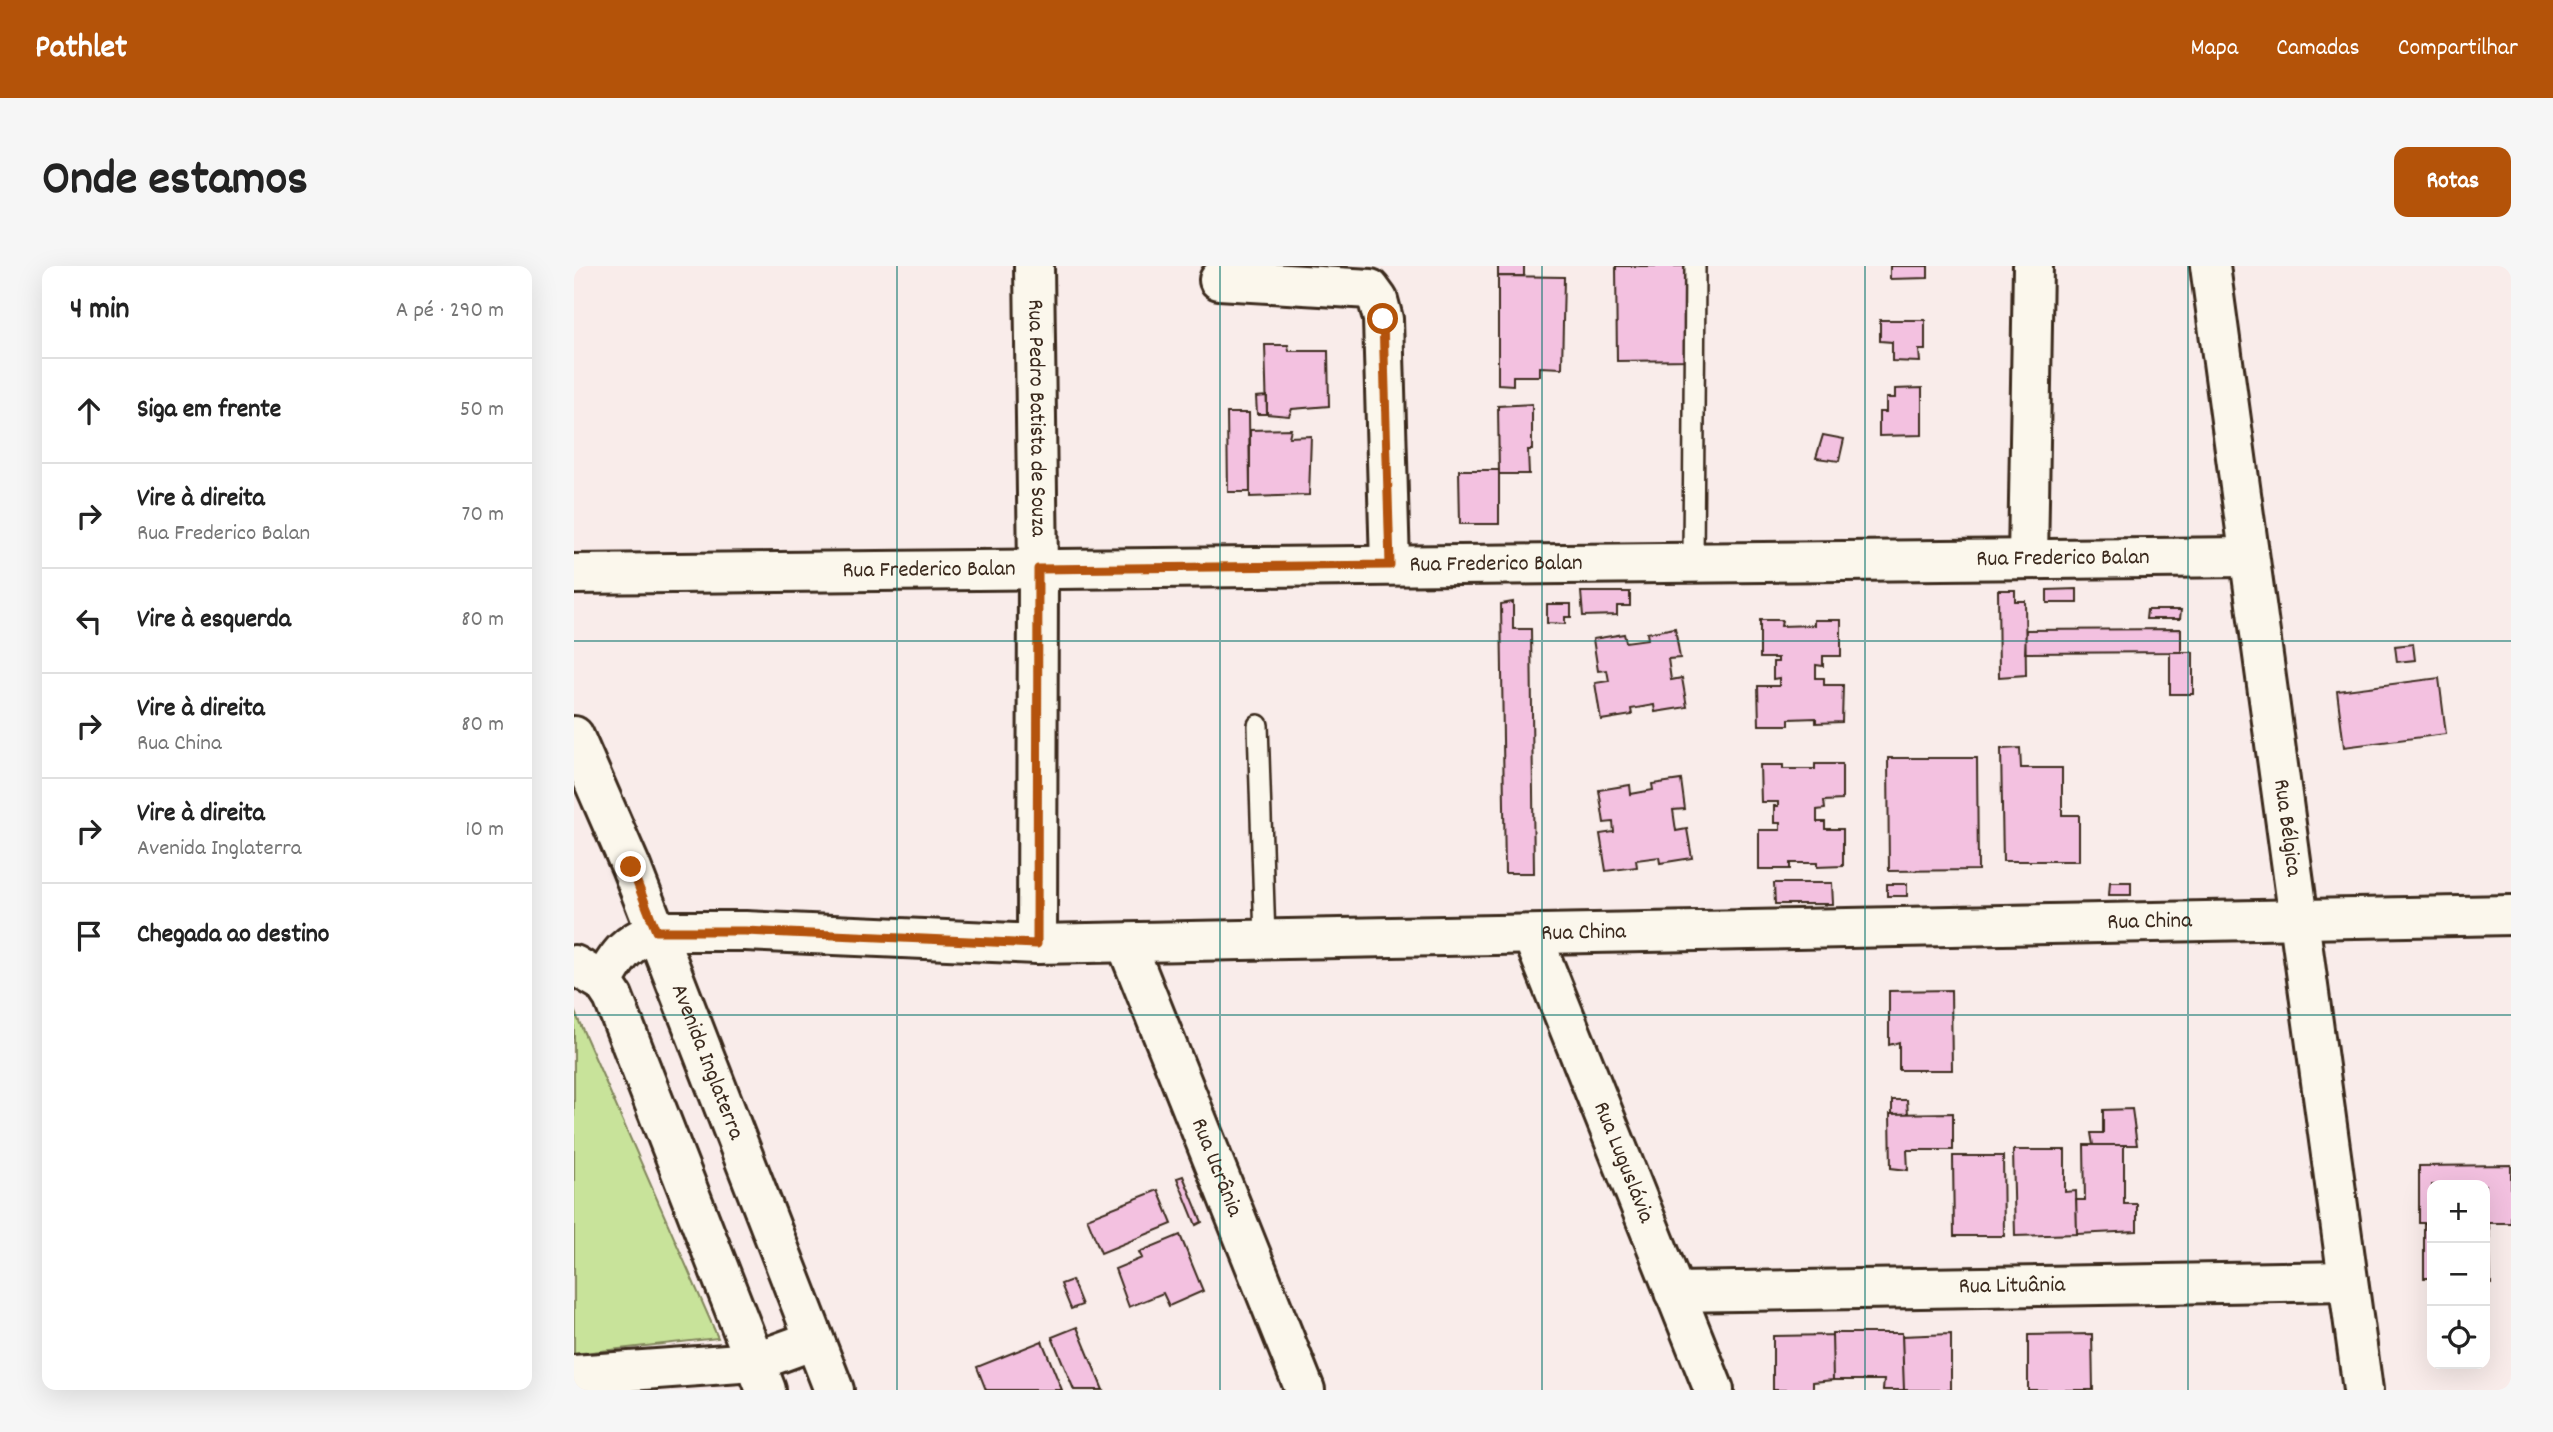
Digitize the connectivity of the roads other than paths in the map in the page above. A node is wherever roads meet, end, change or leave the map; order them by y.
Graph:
1 (1034, 266) edge
2 (1695, 266) edge
3 (2033, 266) edge
4 (2210, 266) edge
5 (1219, 280) dead end
6 (2249, 557) junction
7 (2028, 559) junction
8 (1693, 562) junction
9 (1390, 565) junction
10 (1038, 569) junction
11 (574, 574) edge
12 (1258, 725) dead end
13 (574, 736) edge
14 (2511, 915) edge
15 (2298, 919) junction
16 (656, 931) junction
17 (1532, 936) junction
18 (1265, 939) junction
19 (1126, 943) junction
20 (1037, 944) junction
21 (589, 973) edge
22 (2348, 1281) junction
23 (1674, 1292) junction
24 (814, 1340) junction
25 (574, 1375) edge
26 (760, 1376) edge
27 (834, 1390) edge
28 (1305, 1390) edge
29 (1714, 1390) edge
30 (2363, 1390) edge

1 - 10 street, Rua Pedro Batista de Souza
2 - 8 lane
3 - 7 street
4 - 6 street, Rua Bélgica
5 - 9 street
6 - 7 street, Rua Frederico Balan
6 - 15 street, Rua Bélgica
7 - 8 street, Rua Frederico Balan
8 - 9 street, Rua Frederico Balan
9 - 10 street, Rua Frederico Balan
10 - 11 street, Rua Frederico Balan
10 - 20 street, Rua Pedro Batista de Souza
12 - 18 lane
13 - 16 street, Avenida Inglaterra
14 - 15 street, Rua China
15 - 17 street, Rua China
15 - 22 street, Rua Bélgica
16 - 20 street, Rua China
16 - 21 street
16 - 24 street, Avenida Inglaterra
17 - 18 street, Rua China
17 - 23 street, Rua Luguslávia
18 - 19 street, Rua China
19 - 20 street, Rua China
19 - 28 street, Rua Ucrânia
21 - 26 street
22 - 23 street, Rua Lituânia
22 - 30 street, Rua Bélgica
23 - 29 street, Rua Luguslávia
24 - 26 street
24 - 27 street, Avenida Inglaterra
25 - 26 street

